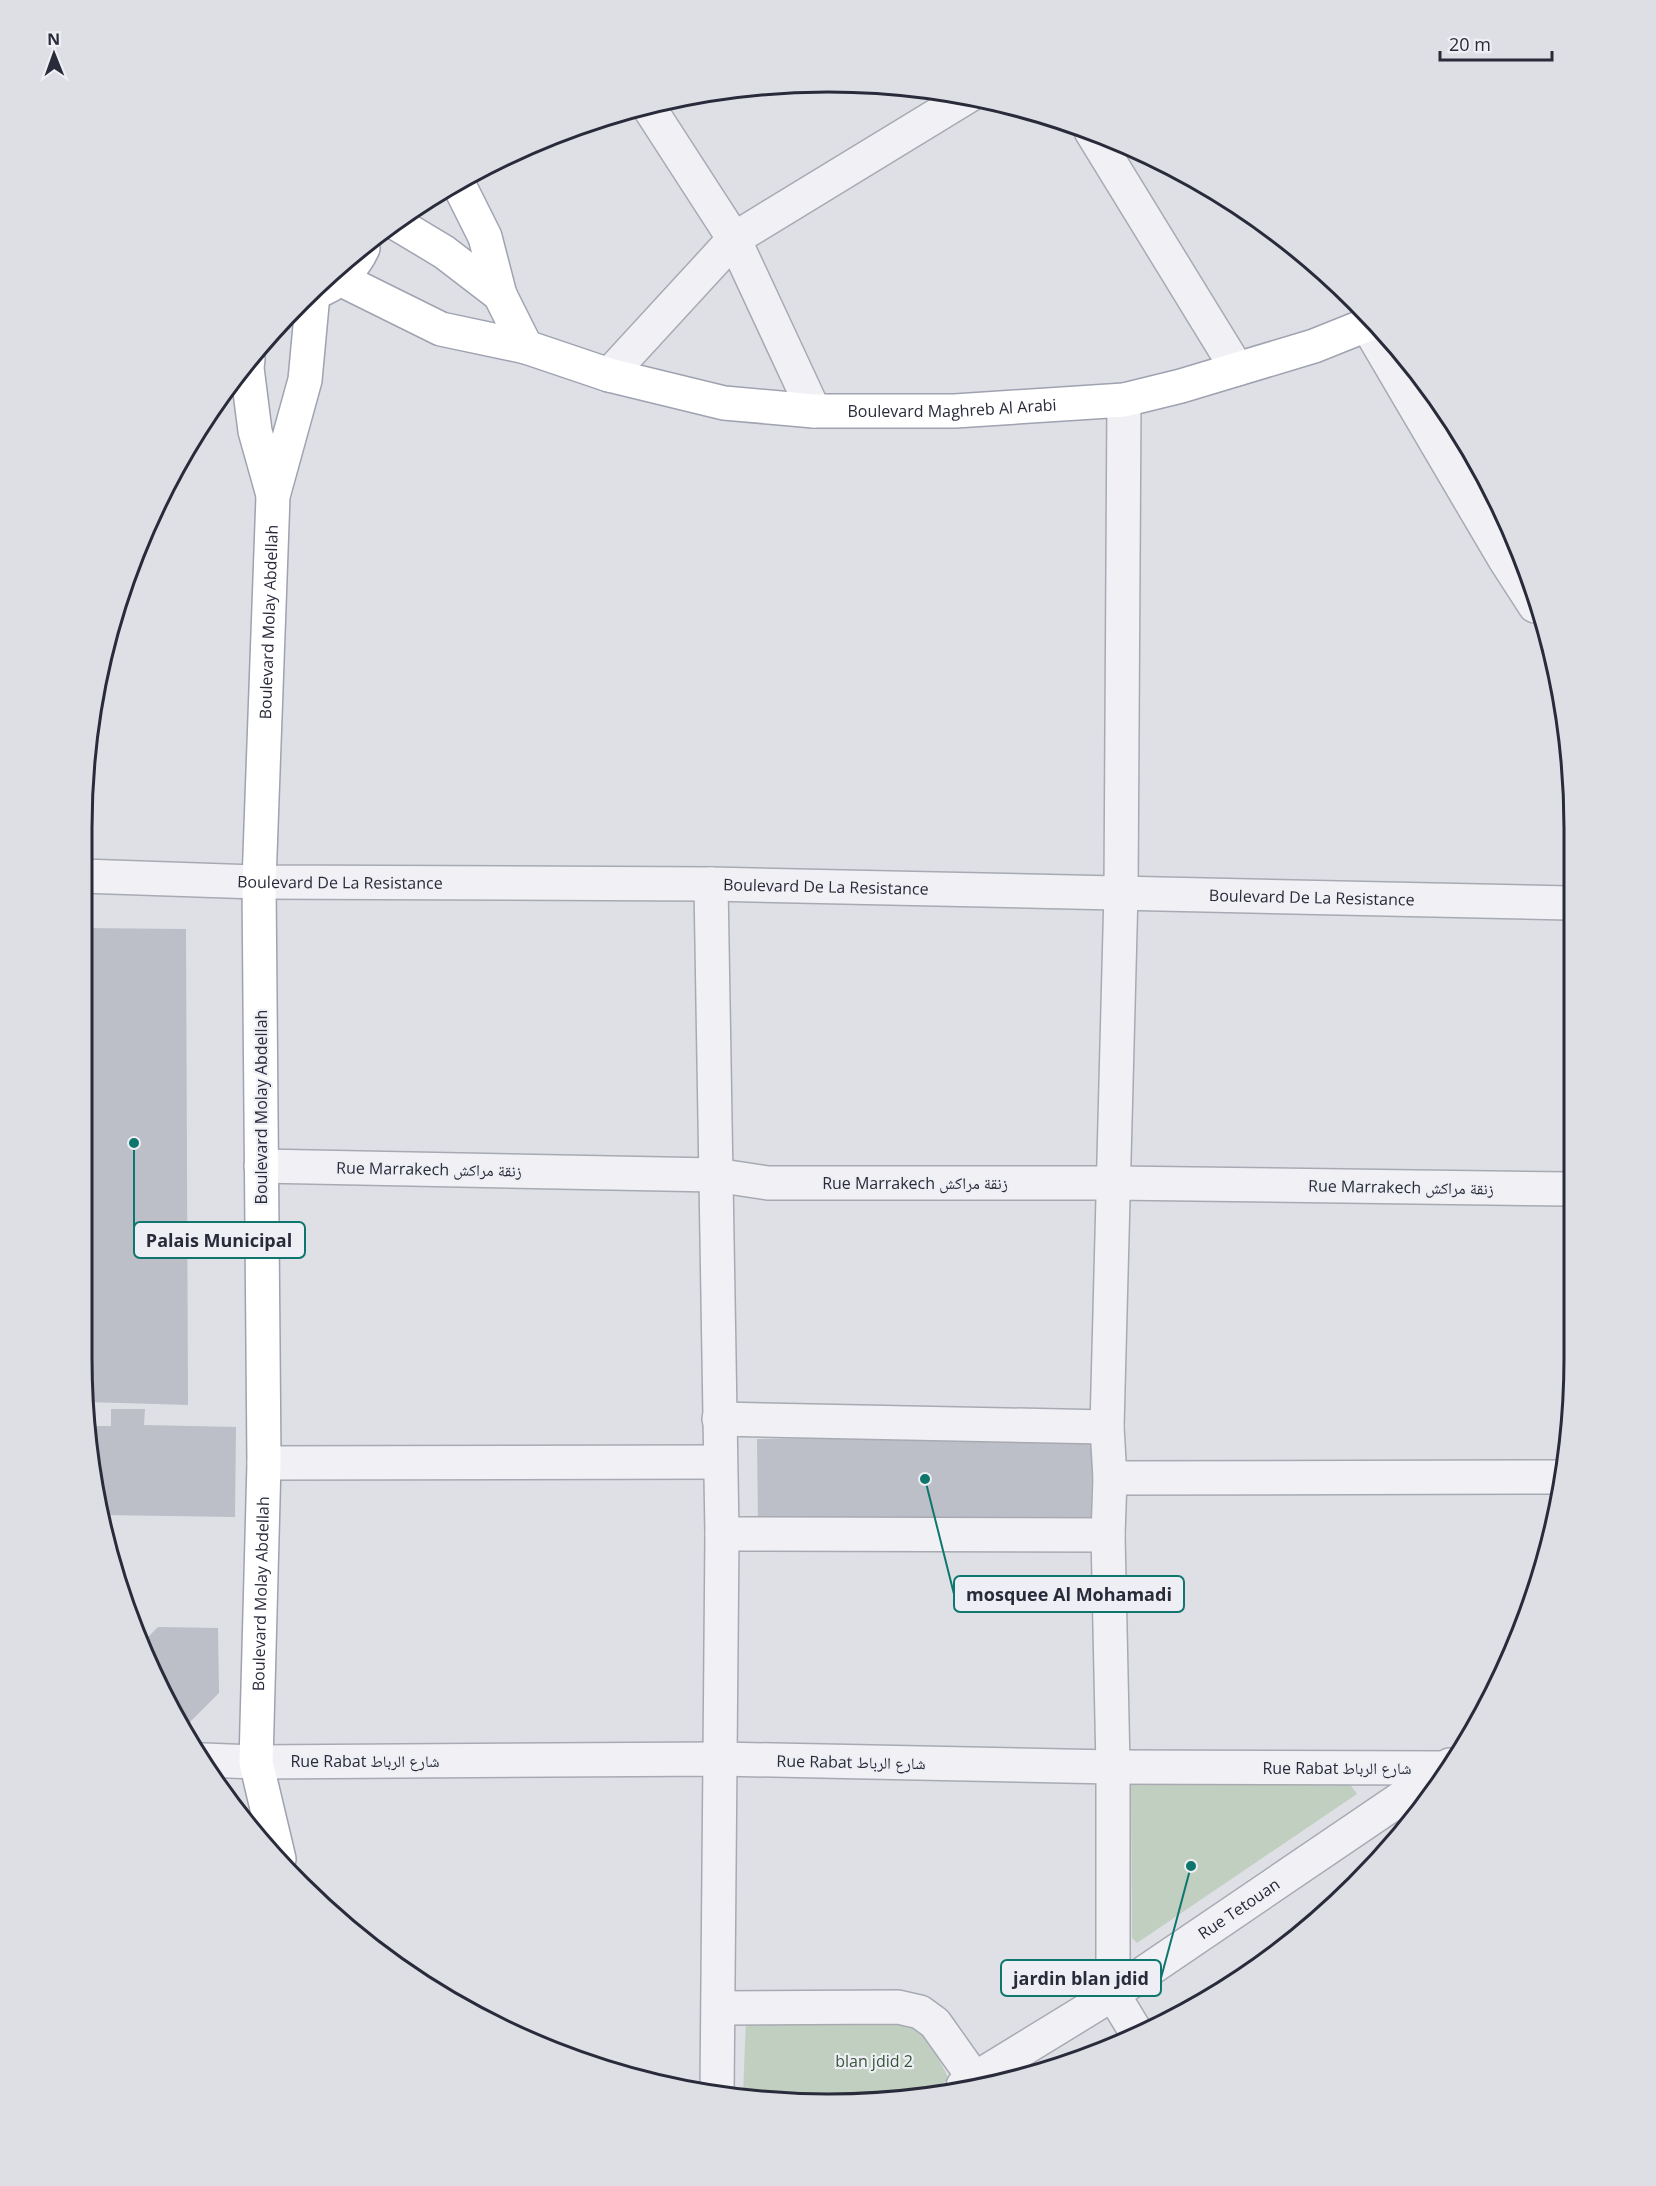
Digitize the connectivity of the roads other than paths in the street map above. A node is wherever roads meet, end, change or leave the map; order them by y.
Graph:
1 (956, 103) edge
2 (653, 113) edge
3 (1099, 144) edge
4 (461, 189) edge
5 (403, 227) edge
6 (734, 239) junction
7 (324, 291) edge
8 (501, 295) junction
9 (318, 297) edge
10 (1366, 325) edge
11 (1381, 341) edge
12 (526, 347) junction
13 (1237, 369) junction
14 (248, 375) edge
15 (609, 375) junction
16 (1124, 400) junction
17 (814, 411) junction
18 (273, 496) junction
19 (1525, 590) edge
20 (92, 876) edge
21 (259, 882) junction
22 (711, 884) junction
23 (1121, 892) junction
24 (1564, 903) edge
25 (261, 1166) junction
26 (715, 1175) junction
27 (1114, 1183) junction
28 (1564, 1189) edge
29 (719, 1419) junction
30 (1107, 1427) junction
31 (720, 1462) junction
32 (264, 1463) junction
33 (1554, 1477) edge
34 (1110, 1478) junction
35 (722, 1534) junction
36 (1108, 1535) junction
37 (720, 1759) junction
38 (212, 1760) edge
39 (256, 1762) junction
40 (1441, 1766) edge
41 (1113, 1767) junction
42 (1433, 1777) edge
43 (276, 1846) edge
44 (1113, 1994) junction
45 (718, 2008) junction
46 (1133, 2028) edge
47 (972, 2080) edge
48 (968, 2081) edge
49 (717, 2086) edge

1 - 6 street
2 - 6 street
3 - 13 street
4 - 8 main road
5 - 8 main road
6 - 15 street
6 - 17 street
7 - 12 main road, Boulevard Maghreb Al Arabi
8 - 12 main road
9 - 18 main road
10 - 13 main road, Boulevard Maghreb Al Arabi
11 - 19 street
12 - 15 main road, Boulevard Maghreb Al Arabi
13 - 16 main road, Boulevard Maghreb Al Arabi
14 - 18 main road
15 - 17 main road, Boulevard Maghreb Al Arabi
16 - 17 main road, Boulevard Maghreb Al Arabi
16 - 23 street
18 - 21 main road, Boulevard Molay Abdellah
20 - 21 street, Boulevard De La Resistance
21 - 22 street, Boulevard De La Resistance
21 - 25 main road, Boulevard Molay Abdellah
22 - 23 street, Boulevard De La Resistance
22 - 26 street
23 - 24 street, Boulevard De La Resistance
23 - 27 street
25 - 26 street, Rue Marrakech زنقة مراكش
25 - 32 main road, Boulevard Molay Abdellah
26 - 27 street, Rue Marrakech زنقة مراكش
26 - 29 street
27 - 28 street, Rue Marrakech زنقة مراكش
27 - 30 street
29 - 30 street
29 - 31 street
30 - 34 street
31 - 32 street
31 - 35 street
32 - 39 main road, Boulevard Molay Abdellah
33 - 34 street
34 - 36 street
35 - 36 street
35 - 37 street
36 - 41 street
37 - 39 street, Rue Rabat شارع الرباط
37 - 41 street, Rue Rabat شارع الرباط
37 - 45 street
38 - 39 street, Rue Rabat شارع الرباط
39 - 43 main road, Boulevard Molay Abdellah
40 - 41 street, Rue Rabat شارع الرباط
41 - 44 street
42 - 44 street, Rue Tetouan
44 - 46 street
44 - 47 street, Rue Tetouan
45 - 48 street
45 - 49 street

